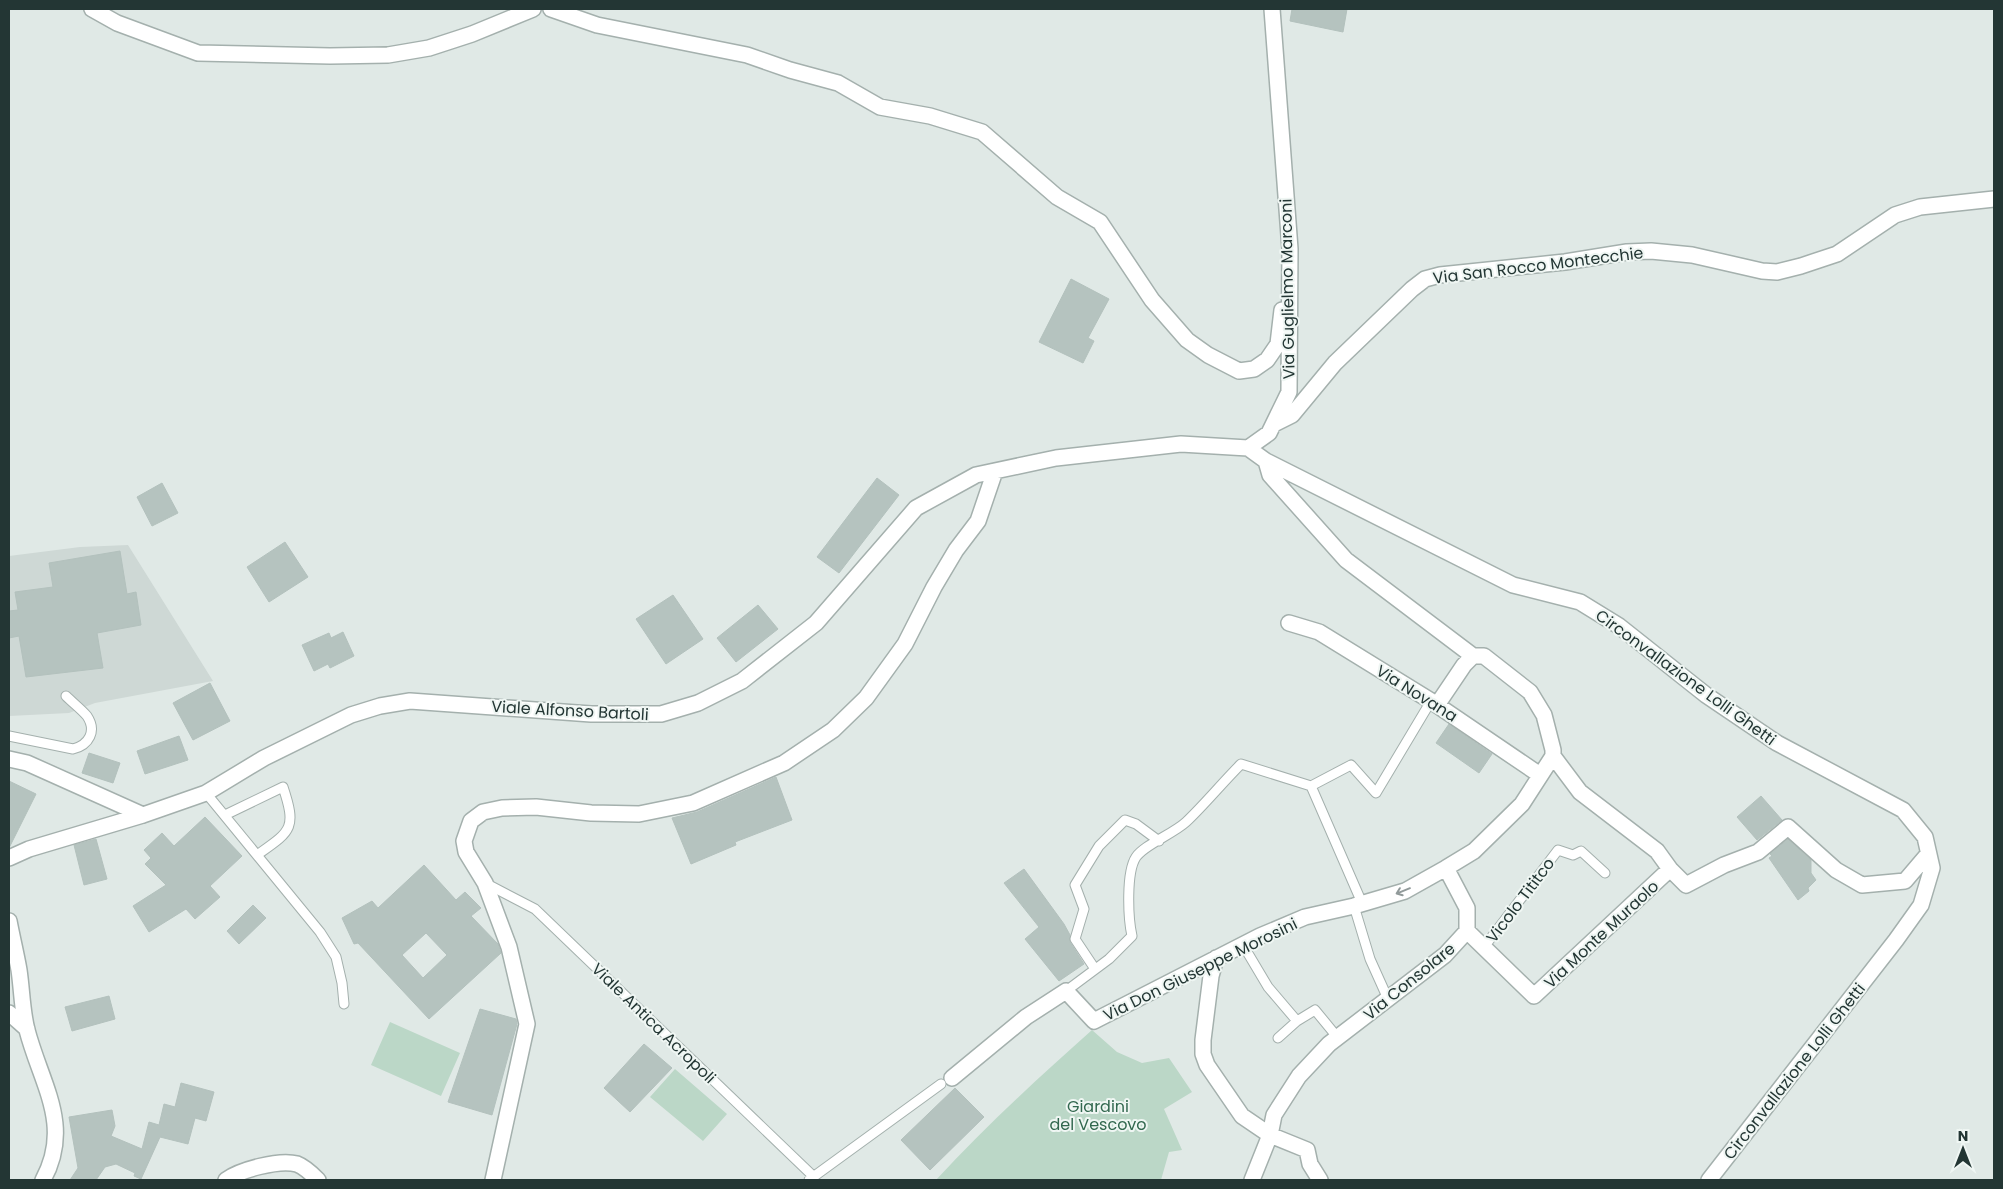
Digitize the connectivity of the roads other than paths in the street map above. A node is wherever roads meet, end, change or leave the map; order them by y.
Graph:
1 (92, 9) edge
2 (533, 9) edge
3 (551, 9) edge
4 (1272, 9) edge
5 (1994, 199) edge
6 (1290, 300) junction
7 (1274, 424) junction
8 (1248, 448) junction
9 (1266, 461) junction
10 (995, 471) junction
11 (1289, 623) dead end
12 (1473, 656) junction
13 (66, 696) dead end
14 (1434, 703) junction
15 (9, 736) edge
16 (1552, 756) junction
17 (9, 759) edge
18 (1540, 774) junction
19 (1311, 786) junction
20 (206, 793) junction
21 (143, 815) junction
22 (225, 815) junction
23 (1159, 841) junction
24 (1928, 854) junction
25 (257, 855) junction
26 (9, 858) edge
27 (1446, 868) junction
28 (1670, 869) junction
29 (1605, 872) dead end
30 (485, 882) junction
31 (1358, 905) junction
32 (9, 921) edge
33 (1467, 931) junction
34 (1243, 945) junction
35 (1484, 947) junction
36 (1216, 958) junction
37 (1095, 970) junction
38 (1066, 990) junction
39 (1388, 999) junction
40 (344, 1004) dead end
41 (9, 1013) edge
42 (1297, 1021) junction
43 (27, 1029) junction
44 (1278, 1038) dead end
45 (1338, 1038) junction
46 (946, 1081) joint
47 (1270, 1135) junction
48 (811, 1178) edge
49 (43, 1180) edge
50 (226, 1180) edge
51 (318, 1180) edge
52 (493, 1180) edge
53 (1252, 1180) edge
54 (1320, 1180) edge
55 (1709, 1180) edge

1 - 2 street
3 - 6 street
4 - 6 street, Via Guglielmo Marconi
5 - 7 street, Via San Rocco Montecchie
6 - 7 street, Via Guglielmo Marconi
7 - 8 street, Via Guglielmo Marconi
8 - 9 street, Circonvallazione Lolli Ghetti
8 - 10 street
9 - 12 street
9 - 24 street, Circonvallazione Lolli Ghetti
10 - 20 street, Viale Alfonso Bartoli
10 - 30 street
11 - 14 street, Via Novana
12 - 14 street
12 - 16 street
13 - 15 lane
14 - 18 street, Via Novana
14 - 19 lane
16 - 18 street
16 - 28 street
17 - 21 street
18 - 27 street
19 - 23 lane
19 - 31 lane
20 - 21 street, Viale Alfonso Bartoli
20 - 22 lane
21 - 26 street, Viale Alfonso Bartoli
22 - 25 lane
22 - 25 lane
23 - 37 lane
23 - 37 lane
24 - 28 street
24 - 55 street, Circonvallazione Lolli Ghetti
25 - 40 lane
27 -> 31 street, Via Don Giuseppe Morosini
27 - 33 street, Via Consolare
28 - 35 street, Via Monte Muraolo
29 - 35 lane, Vicolo Tititco
30 - 48 lane, Viale Antica Acropoli
30 - 52 street
31 - 34 street, Via Don Giuseppe Morosini
31 - 39 lane
32 - 43 street
33 - 35 street, Via Monte Muraolo
33 - 39 street, Via Consolare
34 - 36 street, Via Don Giuseppe Morosini
34 - 42 lane
36 - 38 street, Via Don Giuseppe Morosini
36 - 47 street
37 - 38 lane
38 - 46 street
39 - 45 street, Via Consolare
41 - 43 street
42 - 44 lane
42 - 45 lane
43 - 49 street
45 - 47 street, Via Consolare
46 - 48 lane
47 - 53 street, Via Consolare
47 - 54 street
50 - 51 street

